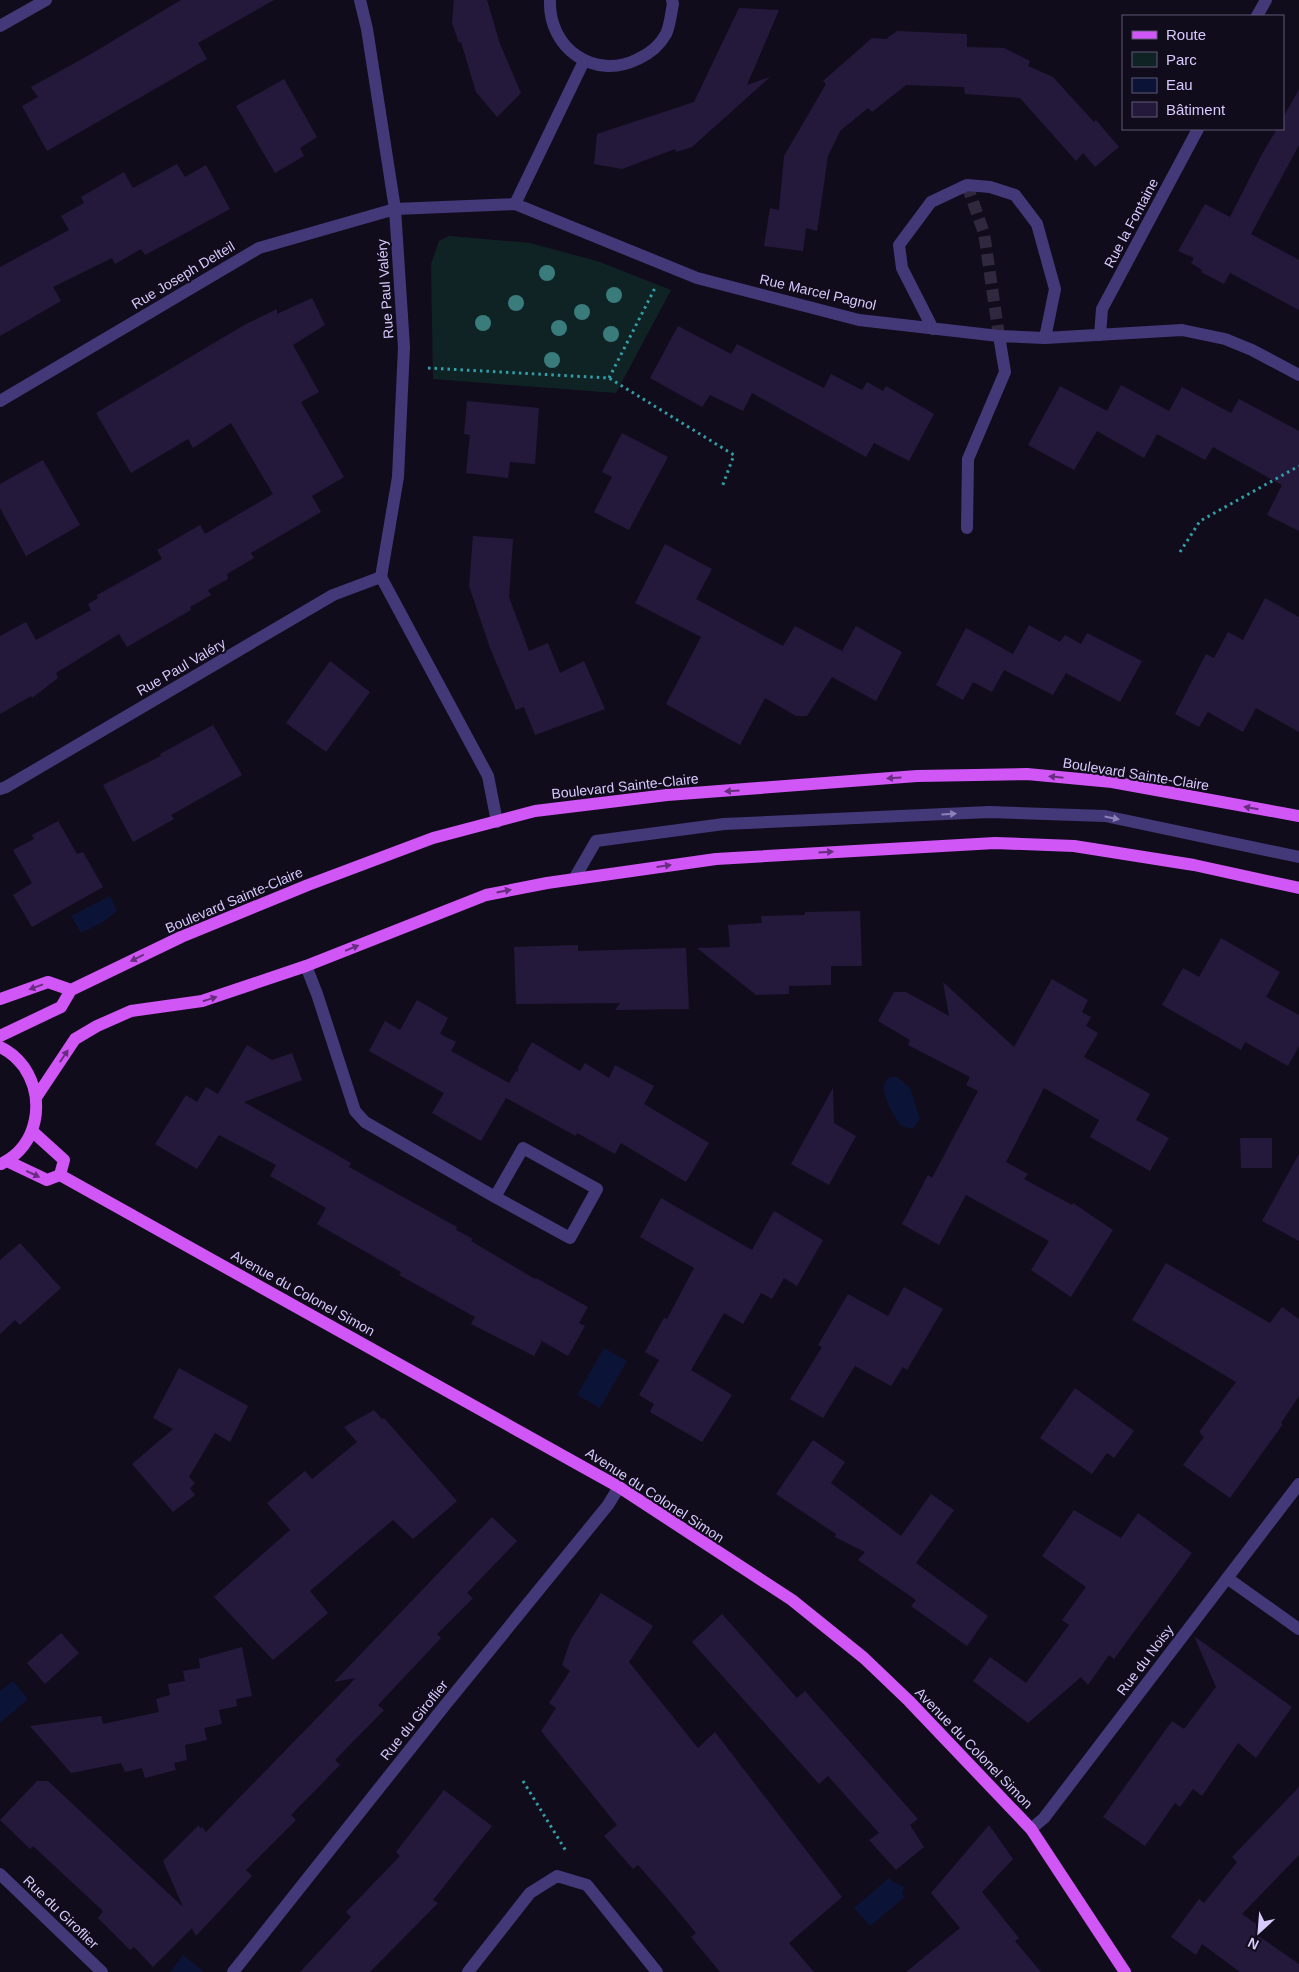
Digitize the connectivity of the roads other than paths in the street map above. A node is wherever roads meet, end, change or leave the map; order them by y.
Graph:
1 (46, 0) edge
2 (360, 0) edge
3 (550, 0) edge
4 (672, 0) edge
5 (1266, 0) edge
6 (1258, 15) edge
7 (0, 26) edge
8 (584, 61) junction
9 (1197, 130) edge
10 (515, 204) junction
11 (395, 209) junction
12 (933, 329) junction
13 (1100, 335) junction
14 (999, 336) junction
15 (1045, 338) junction
16 (1299, 375) edge
17 (0, 401) edge
18 (966, 528) dead end
19 (381, 577) junction
20 (0, 789) edge
21 (1299, 816) edge
22 (497, 822) junction
23 (1299, 857) edge
24 (574, 879) junction
25 (1299, 888) edge
26 (306, 966) junction
27 (71, 990) junction
28 (0, 999) edge
29 (0, 1036) edge
30 (0, 1048) edge
31 (36, 1096) junction
32 (32, 1131) junction
33 (3, 1163) edge
34 (60, 1175) junction
35 (495, 1197) junction
36 (1299, 1484) edge
37 (619, 1487) junction
38 (1227, 1578) junction
39 (1299, 1629) edge
40 (1031, 1829) junction
41 (0, 1874) edge
42 (102, 1972) edge
43 (233, 1972) edge
44 (468, 1972) edge
45 (657, 1972) edge
46 (1125, 1972) edge

1 - 7 street
2 - 11 street, Rue Paul Valéry
3 - 8 street
4 - 8 street
5 - 6 street
8 - 10 street
9 - 13 street, Rue la Fontaine
10 - 11 street, Rue Marcel Pagnol
10 - 12 street, Rue Marcel Pagnol
11 - 17 street, Rue Joseph Delteil
11 - 19 street, Rue Paul Valéry
12 - 14 street, Rue Marcel Pagnol
12 - 15 street
13 - 15 street, Rue Marcel Pagnol
13 - 16 street, Rue Marcel Pagnol
14 - 15 street, Rue Marcel Pagnol
14 - 18 street
19 - 20 street, Rue Paul Valéry
19 - 22 street
21 -> 22 main road, Boulevard Sainte-Claire
22 -> 27 main road, Boulevard Sainte-Claire
24 -> 23 street
24 -> 25 main road
26 -> 24 main road
31 -> 26 main road
26 - 35 street
27 -> 28 main road
27 - 29 main road, Boulevard Sainte-Claire
30 - 31 main road
31 - 32 main road
32 - 33 main road
32 - 34 main road
33 -> 34 main road, Avenue du Colonel Simon
34 - 37 main road, Avenue du Colonel Simon
35 - 35 street
36 - 38 street, Rue du Noisy
37 - 40 main road, Avenue du Colonel Simon
37 - 43 street, Rue du Giroflier
38 - 39 street
38 - 40 street, Rue du Noisy
40 - 46 main road, Avenue du Colonel Simon
41 - 42 street, Rue du Giroflier
44 - 45 street

